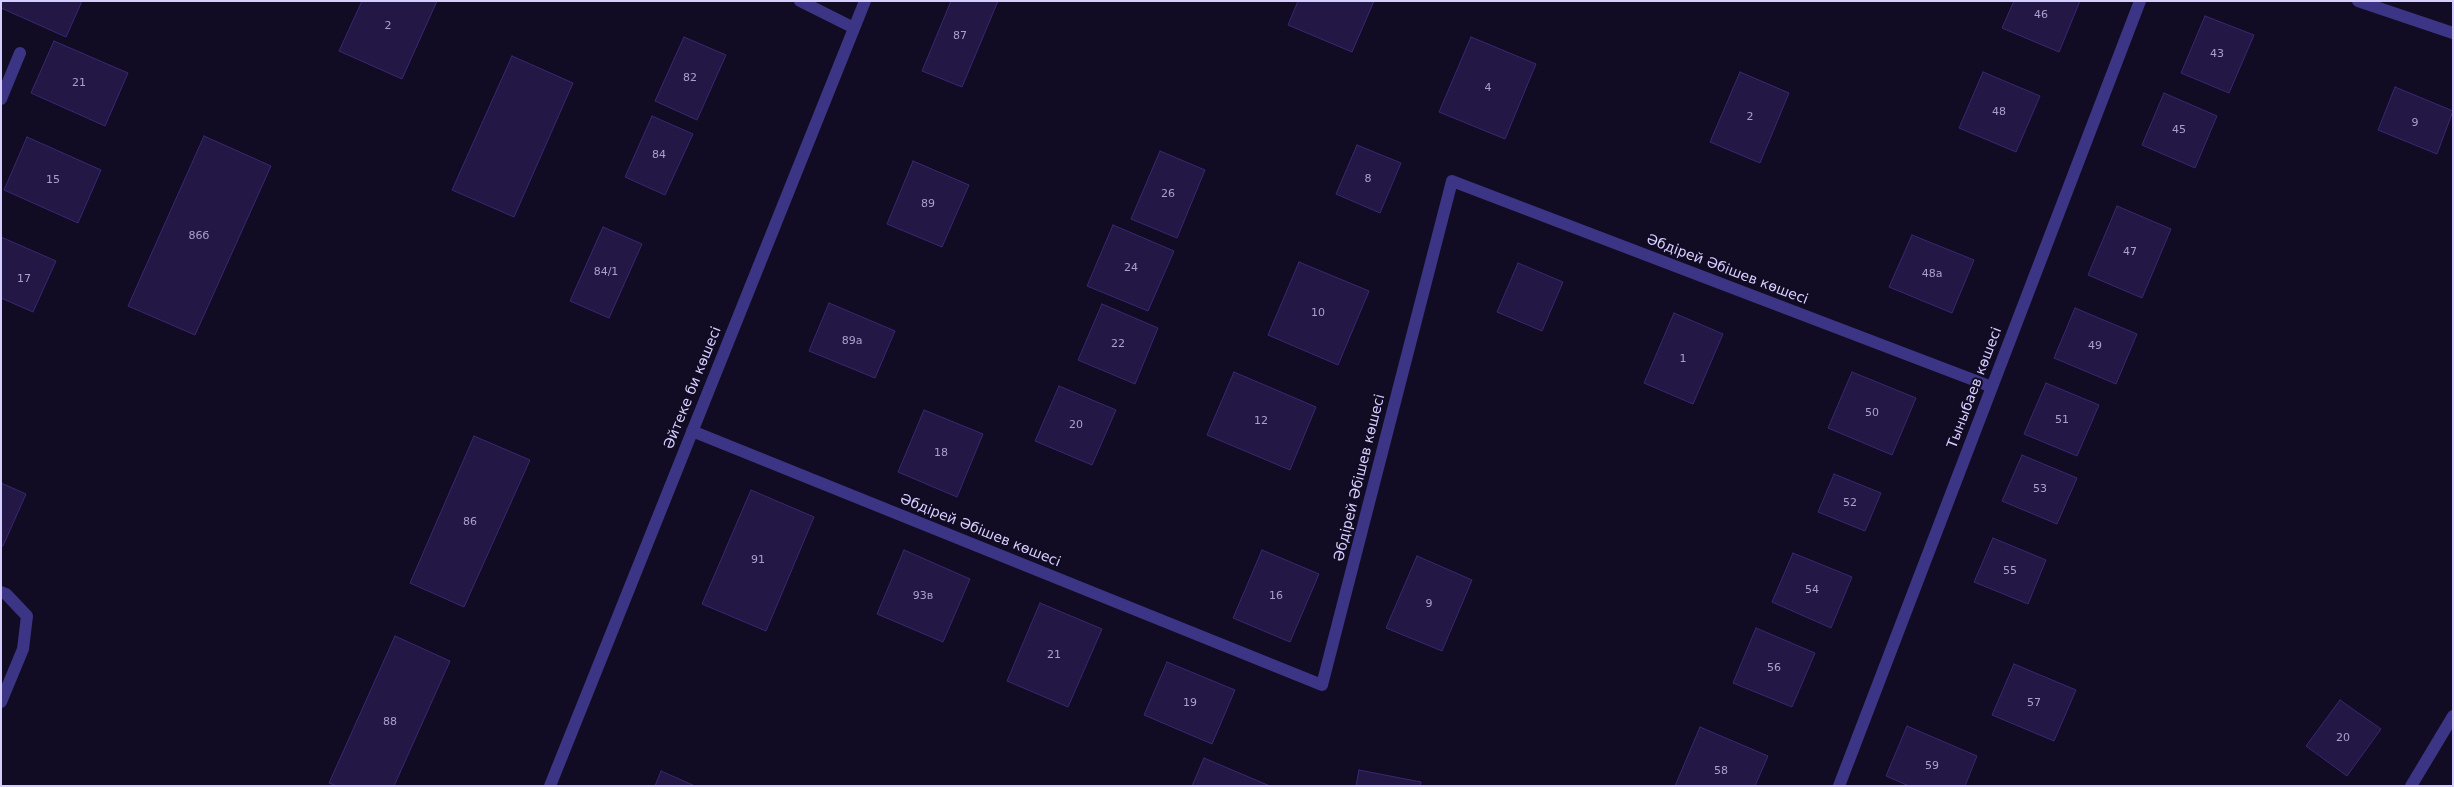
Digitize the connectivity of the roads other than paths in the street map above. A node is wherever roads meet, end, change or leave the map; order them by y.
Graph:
1 (800, 1) edge
2 (865, 1) edge
3 (2140, 1) edge
4 (2358, 1) edge
5 (854, 28) junction
6 (2453, 33) edge
7 (20, 53) dead end
8 (1, 99) edge
9 (1992, 387) junction
10 (692, 431) junction
11 (1, 592) edge
12 (1, 702) edge
13 (2453, 716) edge
14 (550, 786) edge
15 (1838, 786) edge
16 (2411, 786) edge

1 - 5 street
2 - 5 street, Әйтеке би көшесі
3 - 9 street, Тыныбаев көшесі
4 - 6 street
5 - 10 street, Әйтеке би көшесі
7 - 8 street
9 - 10 street, Әбдірей Әбішев көшесі
9 - 15 street, Тыныбаев көшесі
10 - 14 street, Әйтеке би көшесі
11 - 12 street
13 - 16 street

